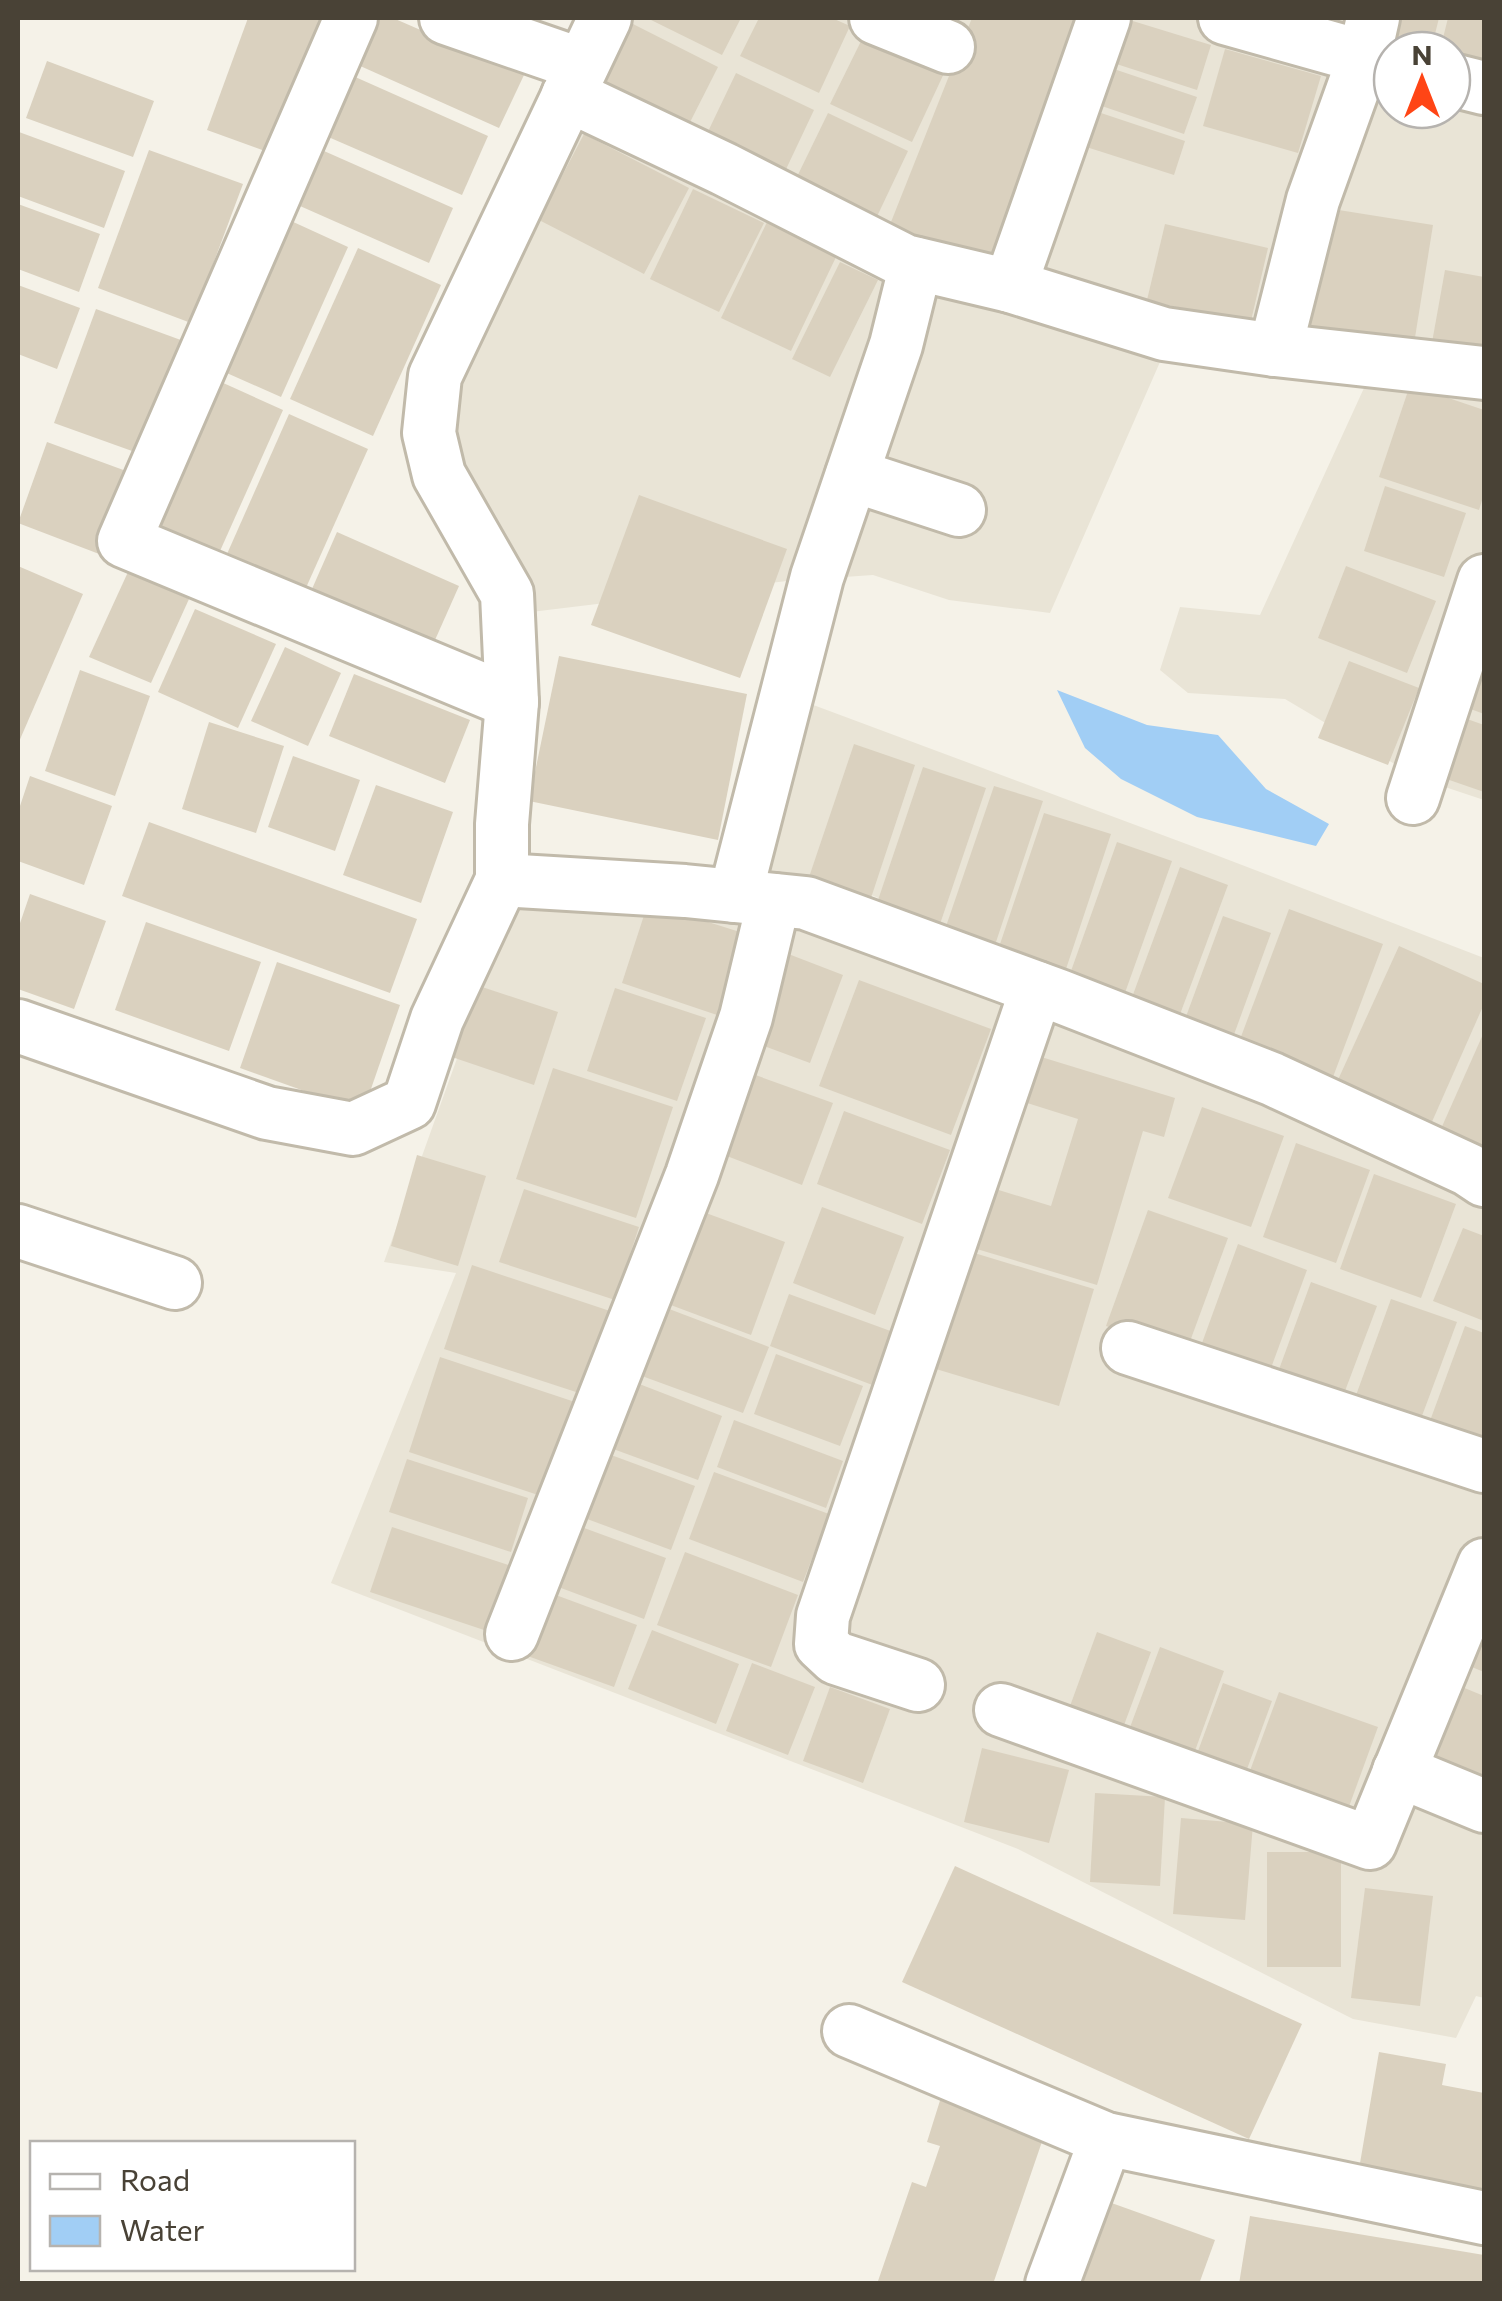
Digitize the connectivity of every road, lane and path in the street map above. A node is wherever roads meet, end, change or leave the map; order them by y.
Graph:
1 (351, 18) edge
2 (446, 18) edge
3 (605, 18) edge
4 (876, 18) edge
5 (1104, 18) edge
6 (1226, 18) edge
7 (1372, 46) edge
8 (948, 47) dead end
9 (1372, 57) edge
10 (575, 80) junction
11 (916, 264) junction
12 (1010, 286) junction
13 (1276, 350) junction
14 (1484, 373) edge
15 (852, 476) junction
16 (959, 510) dead end
17 (1484, 582) edge
18 (512, 702) junction
19 (1413, 798) dead end
20 (502, 880) junction
21 (755, 898) junction
22 (1037, 988) junction
23 (18, 1026) edge
24 (1484, 1180) edge
25 (18, 1232) edge
26 (175, 1284) dead end
27 (1128, 1348) dead end
28 (1484, 1466) edge
29 (1484, 1565) edge
30 (512, 1634) dead end
31 (918, 1685) dead end
32 (1001, 1710) dead end
33 (1400, 1772) junction
34 (1484, 1806) edge
35 (849, 2031) dead end
36 (1106, 2139) junction
37 (1484, 2218) edge
38 (1052, 2284) edge

1 - 18 street
2 - 10 street
3 - 10 street
4 - 8 street
5 - 12 street
6 - 7 street
9 - 13 street
10 - 11 street
10 - 18 street
11 - 12 street
11 - 15 street
12 - 13 street
13 - 14 street
15 - 16 street
15 - 21 street
17 - 19 street
18 - 20 street
20 - 21 street
20 - 23 street
21 - 22 street
21 - 30 street
22 - 24 street
22 - 31 street
25 - 26 street
27 - 28 street
29 - 33 street
32 - 33 street
33 - 34 street
35 - 36 street
36 - 37 street
36 - 38 street

